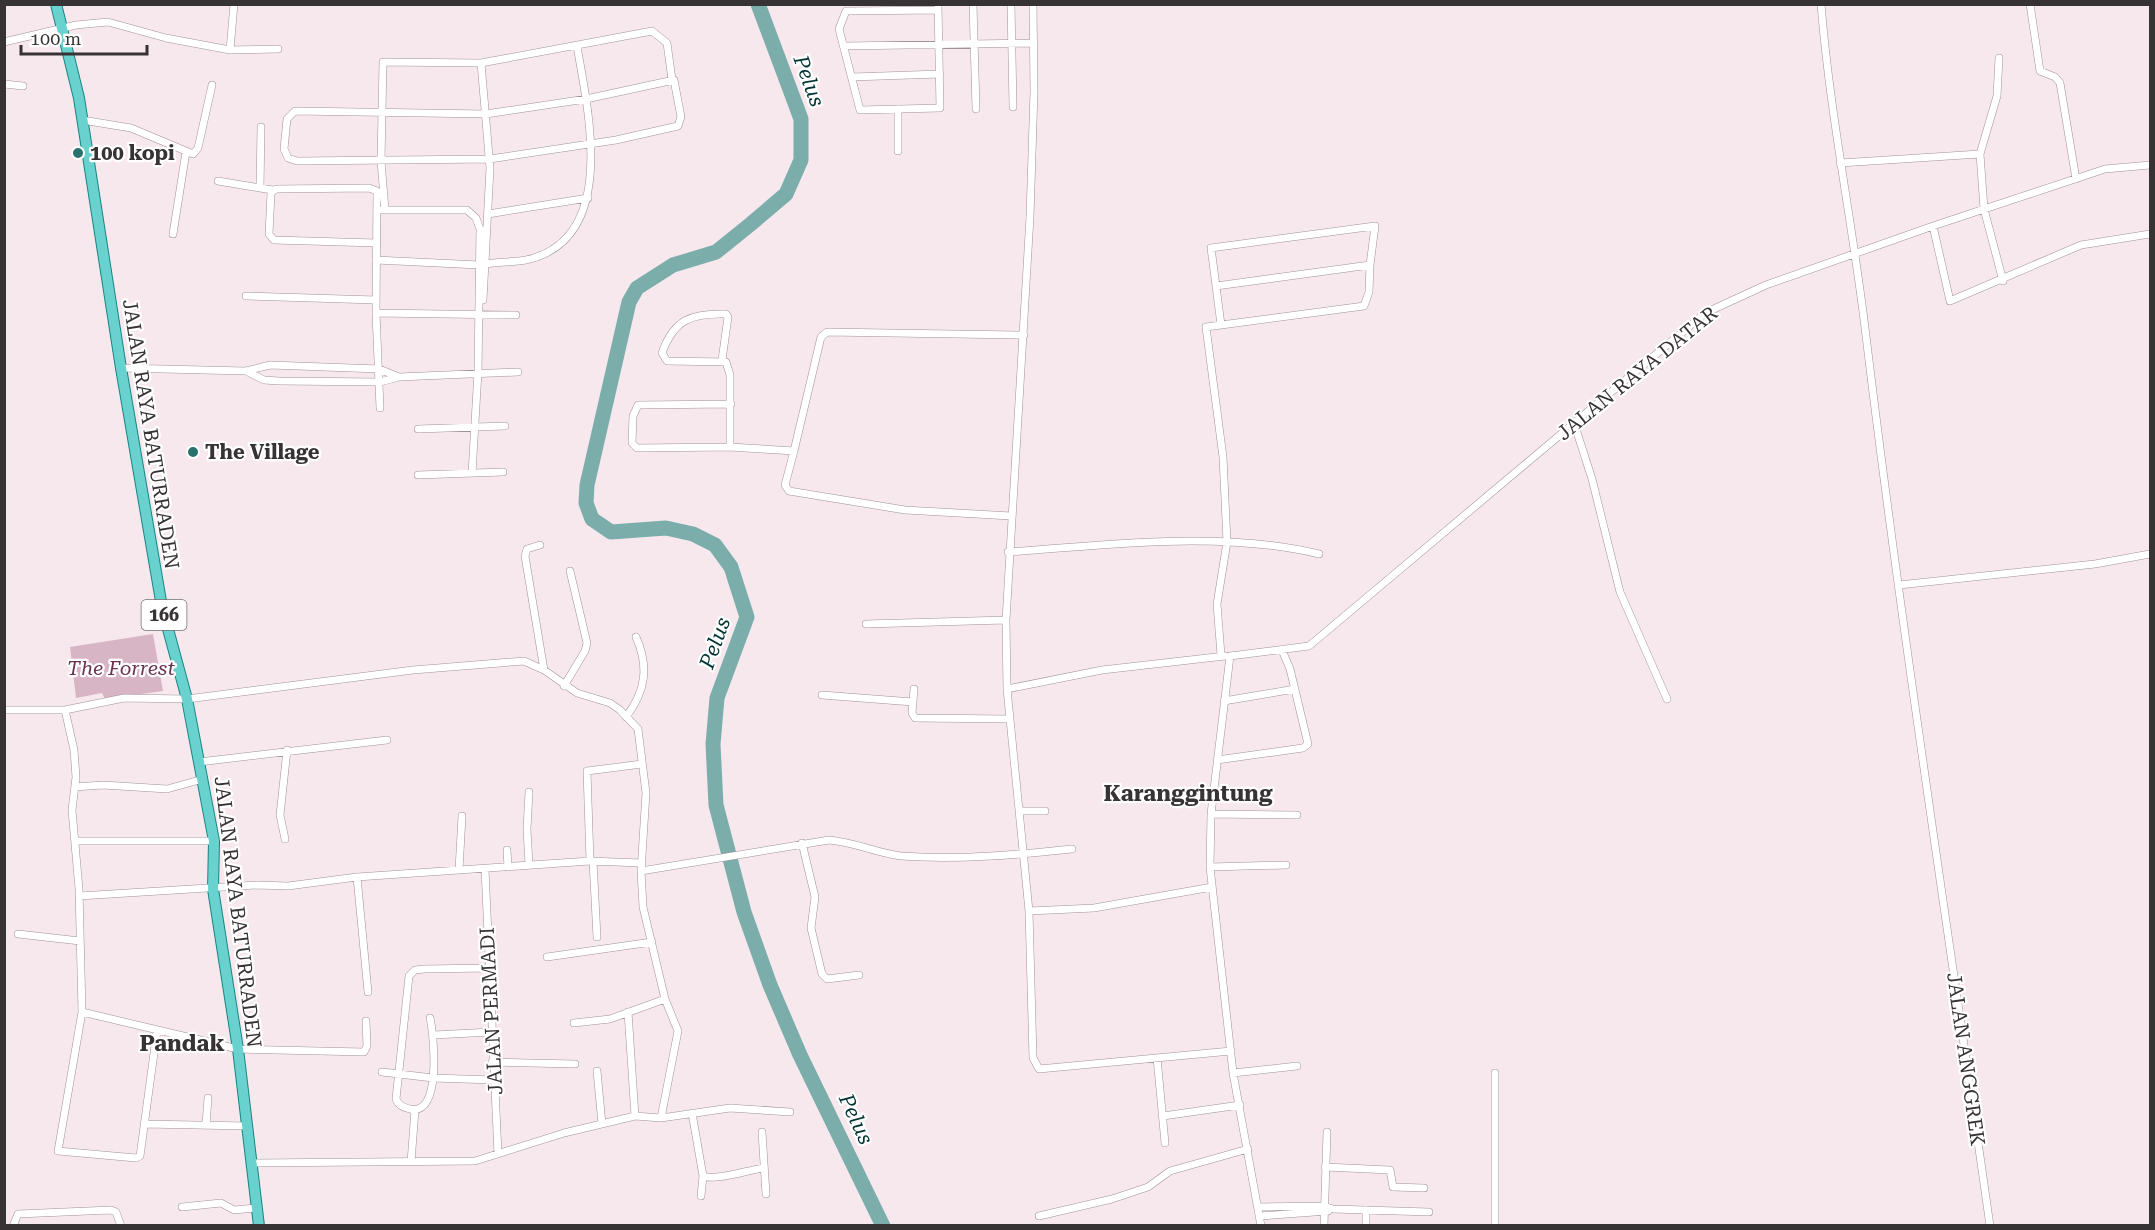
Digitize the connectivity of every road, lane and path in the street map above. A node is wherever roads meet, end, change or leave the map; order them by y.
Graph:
1 (56, 4) edge
2 (234, 4) edge
3 (974, 4) edge
4 (1011, 4) edge
5 (1033, 4) edge
6 (1821, 4) edge
7 (2030, 4) edge
8 (938, 7) edge
9 (62, 30) junction
10 (4, 42) edge
11 (940, 43) junction
12 (975, 43) junction
13 (1034, 43) junction
14 (1011, 44) junction
15 (577, 46) junction
16 (844, 46) junction
17 (230, 50) junction
18 (278, 50) dead end
19 (2000, 58) dead end
20 (481, 63) junction
21 (940, 74) junction
22 (852, 77) junction
23 (672, 80) junction
24 (4, 84) edge
25 (212, 85) dead end
26 (23, 86) dead end
27 (586, 99) junction
28 (1013, 107) dead end
29 (898, 109) junction
30 (976, 109) dead end
31 (381, 114) junction
32 (486, 114) junction
33 (82, 120) junction
34 (261, 127) dead end
35 (589, 144) junction
36 (898, 151) dead end
37 (186, 152) junction
38 (1980, 154) junction
39 (490, 159) junction
40 (381, 161) junction
41 (1840, 163) junction
42 (2151, 165) edge
43 (2076, 179) junction
44 (218, 181) dead end
45 (260, 188) junction
46 (273, 190) junction
47 (588, 198) junction
48 (1984, 209) junction
49 (381, 210) junction
50 (488, 214) junction
51 (1933, 226) junction
52 (173, 234) dead end
53 (2151, 234) edge
54 (376, 243) junction
55 (1855, 253) junction
56 (376, 260) junction
57 (482, 264) junction
58 (1370, 265) junction
59 (2003, 281) junction
60 (1216, 286) junction
61 (246, 296) dead end
62 (376, 300) junction
63 (376, 314) junction
64 (480, 314) junction
65 (516, 315) dead end
66 (1221, 325) junction
67 (1024, 335) junction
68 (722, 360) junction
69 (277, 365) junction
70 (121, 368) junction
71 (379, 369) junction
72 (246, 371) junction
73 (478, 372) junction
74 (518, 372) dead end
75 (399, 377) junction
76 (276, 381) junction
77 (380, 382) junction
78 (731, 404) junction
79 (380, 408) dead end
80 (1574, 423) junction
81 (505, 426) dead end
82 (474, 428) junction
83 (418, 429) dead end
84 (730, 447) junction
85 (794, 451) junction
86 (503, 472) dead end
87 (472, 473) junction
88 (418, 474) dead end
89 (1011, 516) junction
90 (1227, 542) junction
91 (540, 545) dead end
92 (1008, 552) junction
93 (2151, 554) edge
94 (1319, 555) dead end
95 (570, 571) dead end
96 (1899, 585) junction
97 (1006, 620) junction
98 (866, 624) dead end
99 (636, 637) dead end
100 (1282, 650) junction
101 (1221, 656) junction
102 (1230, 656) junction
103 (544, 670) junction
104 (564, 686) junction
105 (914, 689) dead end
106 (1007, 689) junction
107 (1295, 689) junction
108 (822, 695) dead end
109 (188, 699) junction
110 (1666, 699) dead end
111 (1224, 701) junction
112 (912, 702) junction
113 (4, 710) edge
114 (65, 710) junction
115 (626, 717) junction
116 (1009, 719) junction
117 (387, 740) dead end
118 (287, 750) junction
119 (1217, 760) junction
120 (199, 762) junction
121 (642, 764) junction
122 (203, 779) junction
123 (75, 787) junction
124 (530, 792) dead end
125 (1020, 811) junction
126 (1045, 811) dead end
127 (1211, 814) junction
128 (1297, 815) dead end
129 (462, 816) dead end
130 (285, 839) dead end
131 (76, 841) junction
132 (214, 841) junction
133 (802, 843) junction
134 (1072, 849) dead end
135 (507, 850) dead end
136 (1024, 854) junction
137 (591, 861) junction
138 (530, 865) junction
139 (1286, 865) dead end
140 (508, 867) junction
141 (641, 867) junction
142 (1210, 867) junction
143 (485, 868) junction
144 (459, 870) junction
145 (357, 877) junction
146 (1212, 887) junction
147 (213, 889) junction
148 (79, 896) junction
149 (1029, 911) junction
150 (18, 934) dead end
151 (597, 937) dead end
152 (80, 941) junction
153 (652, 942) junction
154 (547, 957) dead end
155 (489, 968) junction
156 (859, 975) dead end
157 (368, 992) dead end
158 (661, 1001) junction
159 (81, 1012) junction
160 (628, 1012) junction
161 (430, 1018) dead end
162 (366, 1021) dead end
163 (574, 1023) dead end
164 (158, 1030) junction
165 (491, 1032) junction
166 (434, 1035) junction
167 (238, 1050) junction
168 (1231, 1051) junction
169 (1157, 1058) junction
170 (492, 1062) junction
171 (575, 1064) dead end
172 (1297, 1066) dead end
173 (597, 1071) dead end
174 (382, 1072) dead end
175 (400, 1072) junction
176 (1233, 1073) junction
177 (1496, 1073) dead end
178 (433, 1078) junction
179 (494, 1080) junction
180 (208, 1098) dead end
181 (1240, 1105) junction
182 (415, 1110) junction
183 (790, 1112) dead end
184 (693, 1113) junction
185 (635, 1116) junction
186 (1163, 1116) junction
187 (661, 1118) junction
188 (145, 1124) junction
189 (602, 1124) junction
190 (206, 1125) junction
191 (247, 1126) junction
192 (762, 1132) dead end
193 (1326, 1132) dead end
194 (1165, 1143) dead end
195 (1248, 1149) junction
196 (498, 1154) junction
197 (411, 1162) junction
198 (252, 1163) junction
199 (1325, 1167) junction
200 (764, 1168) junction
201 (703, 1176) junction
202 (1424, 1188) dead end
203 (766, 1194) dead end
204 (701, 1196) dead end
205 (182, 1207) dead end
206 (1258, 1207) junction
207 (257, 1208) junction
208 (1324, 1210) junction
209 (1366, 1210) junction
210 (1429, 1212) dead end
211 (1039, 1216) dead end
212 (1260, 1216) junction
213 (13, 1226) edge
214 (121, 1226) edge
215 (259, 1226) edge
216 (1261, 1226) edge
217 (1324, 1226) edge
218 (1366, 1226) edge
219 (1495, 1226) edge
220 (1990, 1226) edge

1 - 9 main road, JALAN RAYA BATURRADEN / 166
2 - 17 street
3 - 12 street
4 - 14 street
5 - 13 street
6 - 41 street, JALAN ANGGREK
7 - 43 street
8 - 11 street
8 - 16 street
9 - 10 street
9 - 17 street
9 - 33 main road, JALAN RAYA BATURRADEN / 166
11 - 12 street
11 - 16 street
11 - 21 street
12 - 14 street
12 - 30 street
13 - 14 street
13 - 67 street
14 - 28 street
15 - 20 street
15 - 23 street
15 - 27 street
16 - 22 street
17 - 18 street
19 - 38 street
20 - 31 street
20 - 32 street
21 - 22 street
21 - 29 street
22 - 29 street
23 - 27 street
23 - 35 street
24 - 26 street
25 - 37 street
27 - 32 street
27 - 35 street
29 - 36 street
31 - 32 street
31 - 40 street
31 - 40 street
32 - 39 street
33 - 37 street
33 - 70 main road, JALAN RAYA BATURRADEN / 166
34 - 45 street
35 - 39 street
35 - 47 street
37 - 52 street
38 - 41 street
38 - 48 street
39 - 40 street
39 - 50 street
40 - 49 street
41 - 55 street, JALAN ANGGREK
42 - 43 street, JALAN RAYA DATAR
43 - 48 street, JALAN RAYA DATAR
44 - 45 street
45 - 46 street
46 - 49 street
46 - 54 street
47 - 50 street
47 - 57 street
48 - 51 street, JALAN RAYA DATAR
48 - 59 street
49 - 54 street
49 - 57 street
50 - 57 street
51 - 55 street, JALAN RAYA DATAR
51 - 59 street
53 - 59 street
54 - 56 street
55 - 80 street, JALAN RAYA DATAR
55 - 96 street, JALAN ANGGREK
56 - 57 street
56 - 62 street
57 - 64 street
58 - 60 street
58 - 60 street
58 - 66 street
60 - 66 street
61 - 62 street
62 - 63 street
63 - 64 street
63 - 71 street
64 - 65 street
64 - 73 street
66 - 90 street
67 - 85 street
67 - 89 street
68 - 68 street
68 - 78 street
69 - 71 street
69 - 72 street
69 - 76 street
70 - 72 street
70 - 109 main road, JALAN RAYA BATURRADEN / 166
71 - 75 street
71 - 77 street
72 - 76 street
73 - 74 street
73 - 75 street
73 - 82 street
75 - 77 street
76 - 77 street
77 - 79 street
78 - 84 street
78 - 84 street
80 - 100 street, JALAN RAYA DATAR
80 - 110 street
81 - 82 street
82 - 83 street
82 - 87 street
84 - 85 street
85 - 89 street
86 - 87 street
87 - 88 street
89 - 92 street
90 - 92 street
90 - 94 street
90 - 101 street
91 - 103 street
92 - 97 street
93 - 96 street
95 - 104 street
96 - 220 street, JALAN ANGGREK
97 - 98 street
97 - 106 street
99 - 115 street
100 - 102 street, JALAN RAYA DATAR
100 - 107 street
101 - 102 street, JALAN RAYA DATAR
101 - 106 street, JALAN RAYA DATAR
102 - 111 street
103 - 104 street
103 - 109 street
104 - 115 street
105 - 112 street
106 - 116 street
107 - 111 street
107 - 119 street
108 - 112 street
109 - 114 street
109 - 120 main road, JALAN RAYA BATURRADEN / 166
111 - 119 street
112 - 116 street
113 - 114 street
114 - 123 street
115 - 121 street
116 - 125 street
117 - 118 street
118 - 120 street
118 - 130 street
119 - 127 street
120 - 122 main road, JALAN RAYA BATURRADEN / 166
121 - 137 street
121 - 141 street
122 - 123 street
122 - 132 main road, JALAN RAYA BATURRADEN / 166
123 - 131 street
124 - 138 street
125 - 126 street
125 - 136 street
127 - 128 street
127 - 142 street
129 - 144 street
131 - 132 street
131 - 148 street
132 - 147 main road, JALAN RAYA BATURRADEN / 166
133 - 136 street
133 - 141 street
133 - 156 street
134 - 136 street
135 - 140 street
136 - 149 street
137 - 138 street
137 - 141 street
137 - 151 street
138 - 140 street
139 - 142 street
140 - 143 street
141 - 153 street
142 - 146 street
143 - 144 street
143 - 155 street, JALAN PERMADI
144 - 145 street
145 - 147 street
145 - 157 street
146 - 149 street
146 - 168 street
147 - 148 street
147 - 167 main road, JALAN RAYA BATURRADEN / 166
148 - 152 street
149 - 169 street
150 - 152 street
152 - 159 street
153 - 154 street
153 - 158 street
155 - 165 street, JALAN PERMADI
155 - 175 street
158 - 160 street
158 - 187 street
159 - 164 street
159 - 188 street
160 - 163 street
160 - 185 street
161 - 166 street
162 - 167 street
164 - 167 street
164 - 188 street
165 - 166 street
165 - 170 street, JALAN PERMADI
166 - 178 street
167 - 191 main road, JALAN RAYA BATURRADEN / 166
168 - 169 street
168 - 176 street
169 - 186 street
170 - 171 street
170 - 179 street, JALAN PERMADI
172 - 176 street
173 - 189 street
174 - 175 street
175 - 178 street
175 - 182 street
176 - 181 street
177 - 219 street
178 - 179 street
178 - 182 street
179 - 196 street, JALAN PERMADI
180 - 190 street
181 - 186 street
181 - 195 street
182 - 197 street
183 - 184 street
184 - 187 street
184 - 201 street
185 - 187 street
185 - 189 street
186 - 194 street
188 - 190 street
189 - 196 street
190 - 191 street
191 - 198 main road, JALAN RAYA BATURRADEN / 166
192 - 200 street
193 - 199 street
195 - 206 street
195 - 211 street
196 - 197 street
197 - 198 street
198 - 207 main road, JALAN RAYA BATURRADEN / 166
199 - 202 street
199 - 208 street
200 - 201 street
200 - 203 street
201 - 204 street
205 - 207 street
206 - 208 street
206 - 212 street
207 - 215 main road, JALAN RAYA BATURRADEN / 166
208 - 209 street
208 - 212 street
208 - 217 street
209 - 210 street
209 - 218 street
212 - 216 street
213 - 214 street

